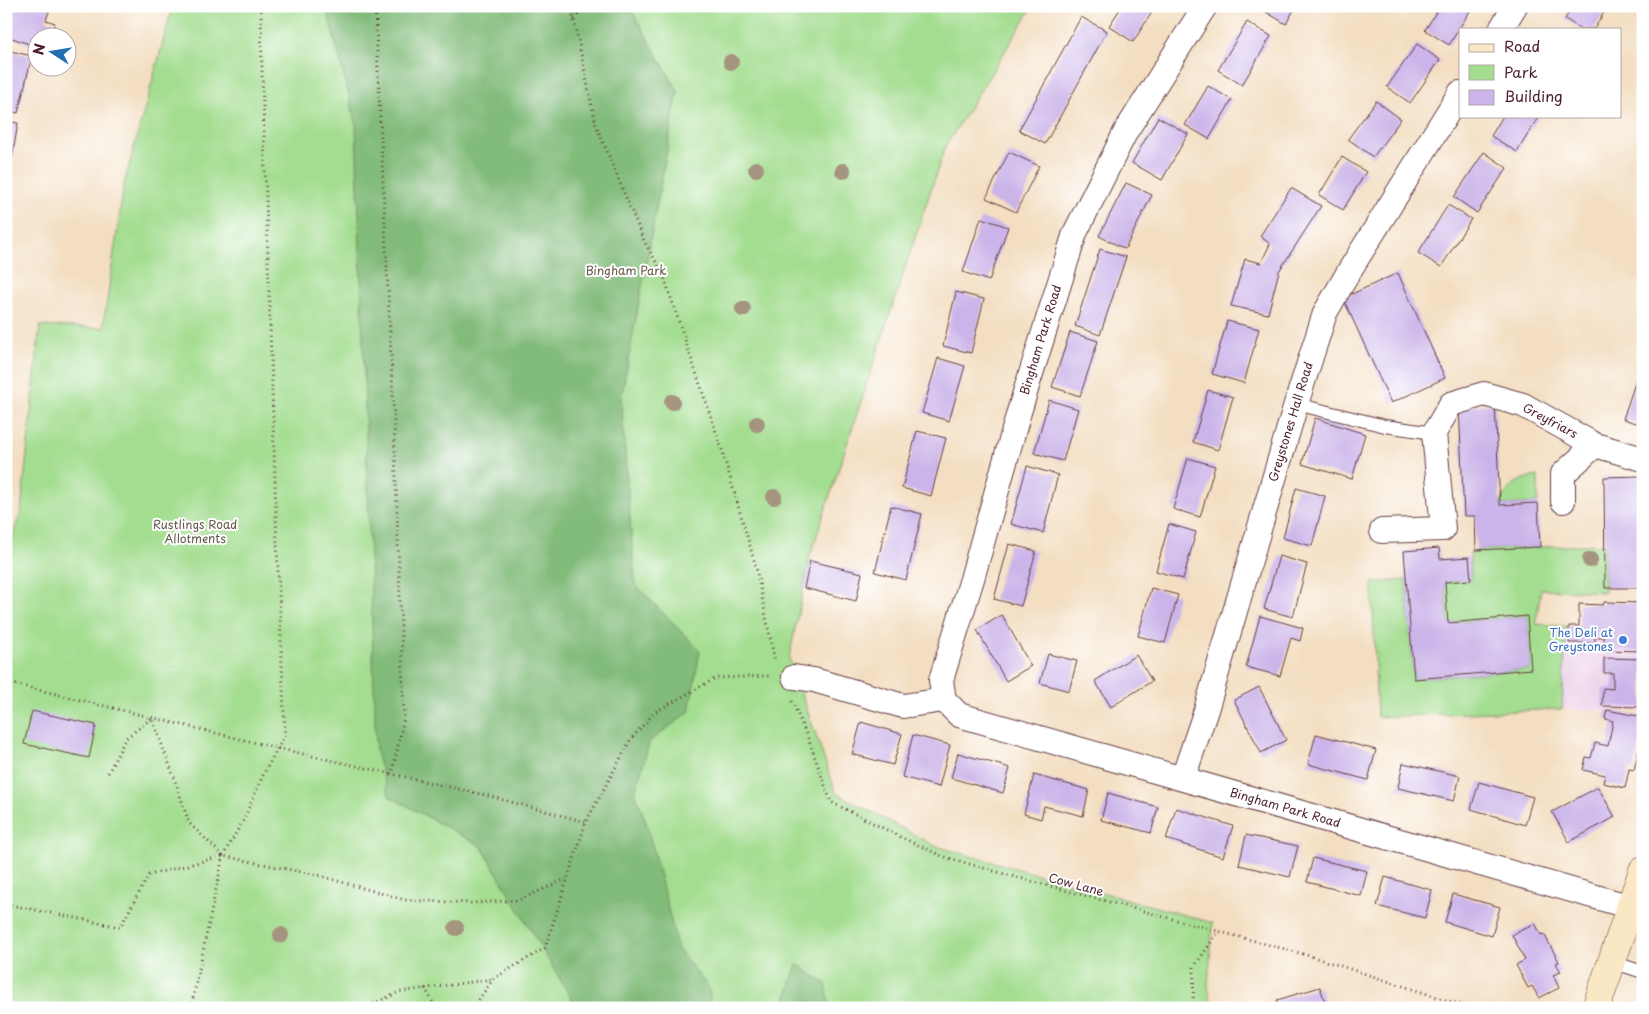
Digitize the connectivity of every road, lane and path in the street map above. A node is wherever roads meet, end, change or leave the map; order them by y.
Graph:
1 (262, 6) edge
2 (375, 6) edge
3 (571, 6) edge
4 (586, 6) edge
5 (1205, 6) edge
6 (1515, 6) edge
7 (574, 19) junction
8 (1502, 28) edge
9 (1459, 96) edge
10 (1296, 404) junction
11 (1434, 433) junction
12 (1595, 445) junction
13 (1643, 459) edge
14 (1563, 501) dead end
15 (1382, 531) dead end
16 (6, 682) edge
17 (787, 684) junction
18 (944, 700) junction
19 (152, 718) junction
20 (278, 748) junction
21 (108, 773) dead end
22 (392, 774) junction
23 (1183, 778) junction
24 (586, 822) junction
25 (223, 856) junction
26 (1643, 870) edge
27 (567, 879) junction
28 (6, 904) edge
29 (1631, 907) junction
30 (1219, 931) junction
31 (1612, 962) junction
32 (1643, 972) edge
33 (493, 979) junction
34 (425, 988) junction
35 (191, 1008) edge
36 (364, 1008) edge
37 (436, 1008) edge
38 (473, 1008) edge
39 (1193, 1008) edge
40 (1471, 1008) edge
41 (1596, 1008) edge

1 - 20 path
2 - 22 path
3 - 7 path, Cow Lane
4 - 7 path
5 - 18 street, Bingham Park Road
6 - 8 street
7 - 17 path, Cow Lane
9 - 10 street, Greystones Hall Road
10 - 11 lane
10 - 23 street, Greystones Hall Road
11 - 12 street, Greyfriars
11 - 15 street
12 - 13 street, Greyfriars
12 - 14 street, Greyfriars
16 - 19 path
17 - 18 street
17 - 24 path
17 - 30 path, Cow Lane
18 - 23 street, Bingham Park Road
19 - 20 path
19 - 21 path
19 - 25 path
20 - 22 path
20 - 25 path
22 - 24 path
23 - 29 street, Bingham Park Road
24 - 27 path
25 - 27 path
25 - 28 path
25 - 35 path
26 - 29 street
27 - 33 path
29 - 31 street
30 - 39 path
30 - 40 path, Cow Lane
31 - 32 lane
31 - 41 street
33 - 34 path
33 - 38 path
34 - 36 path
34 - 37 path

